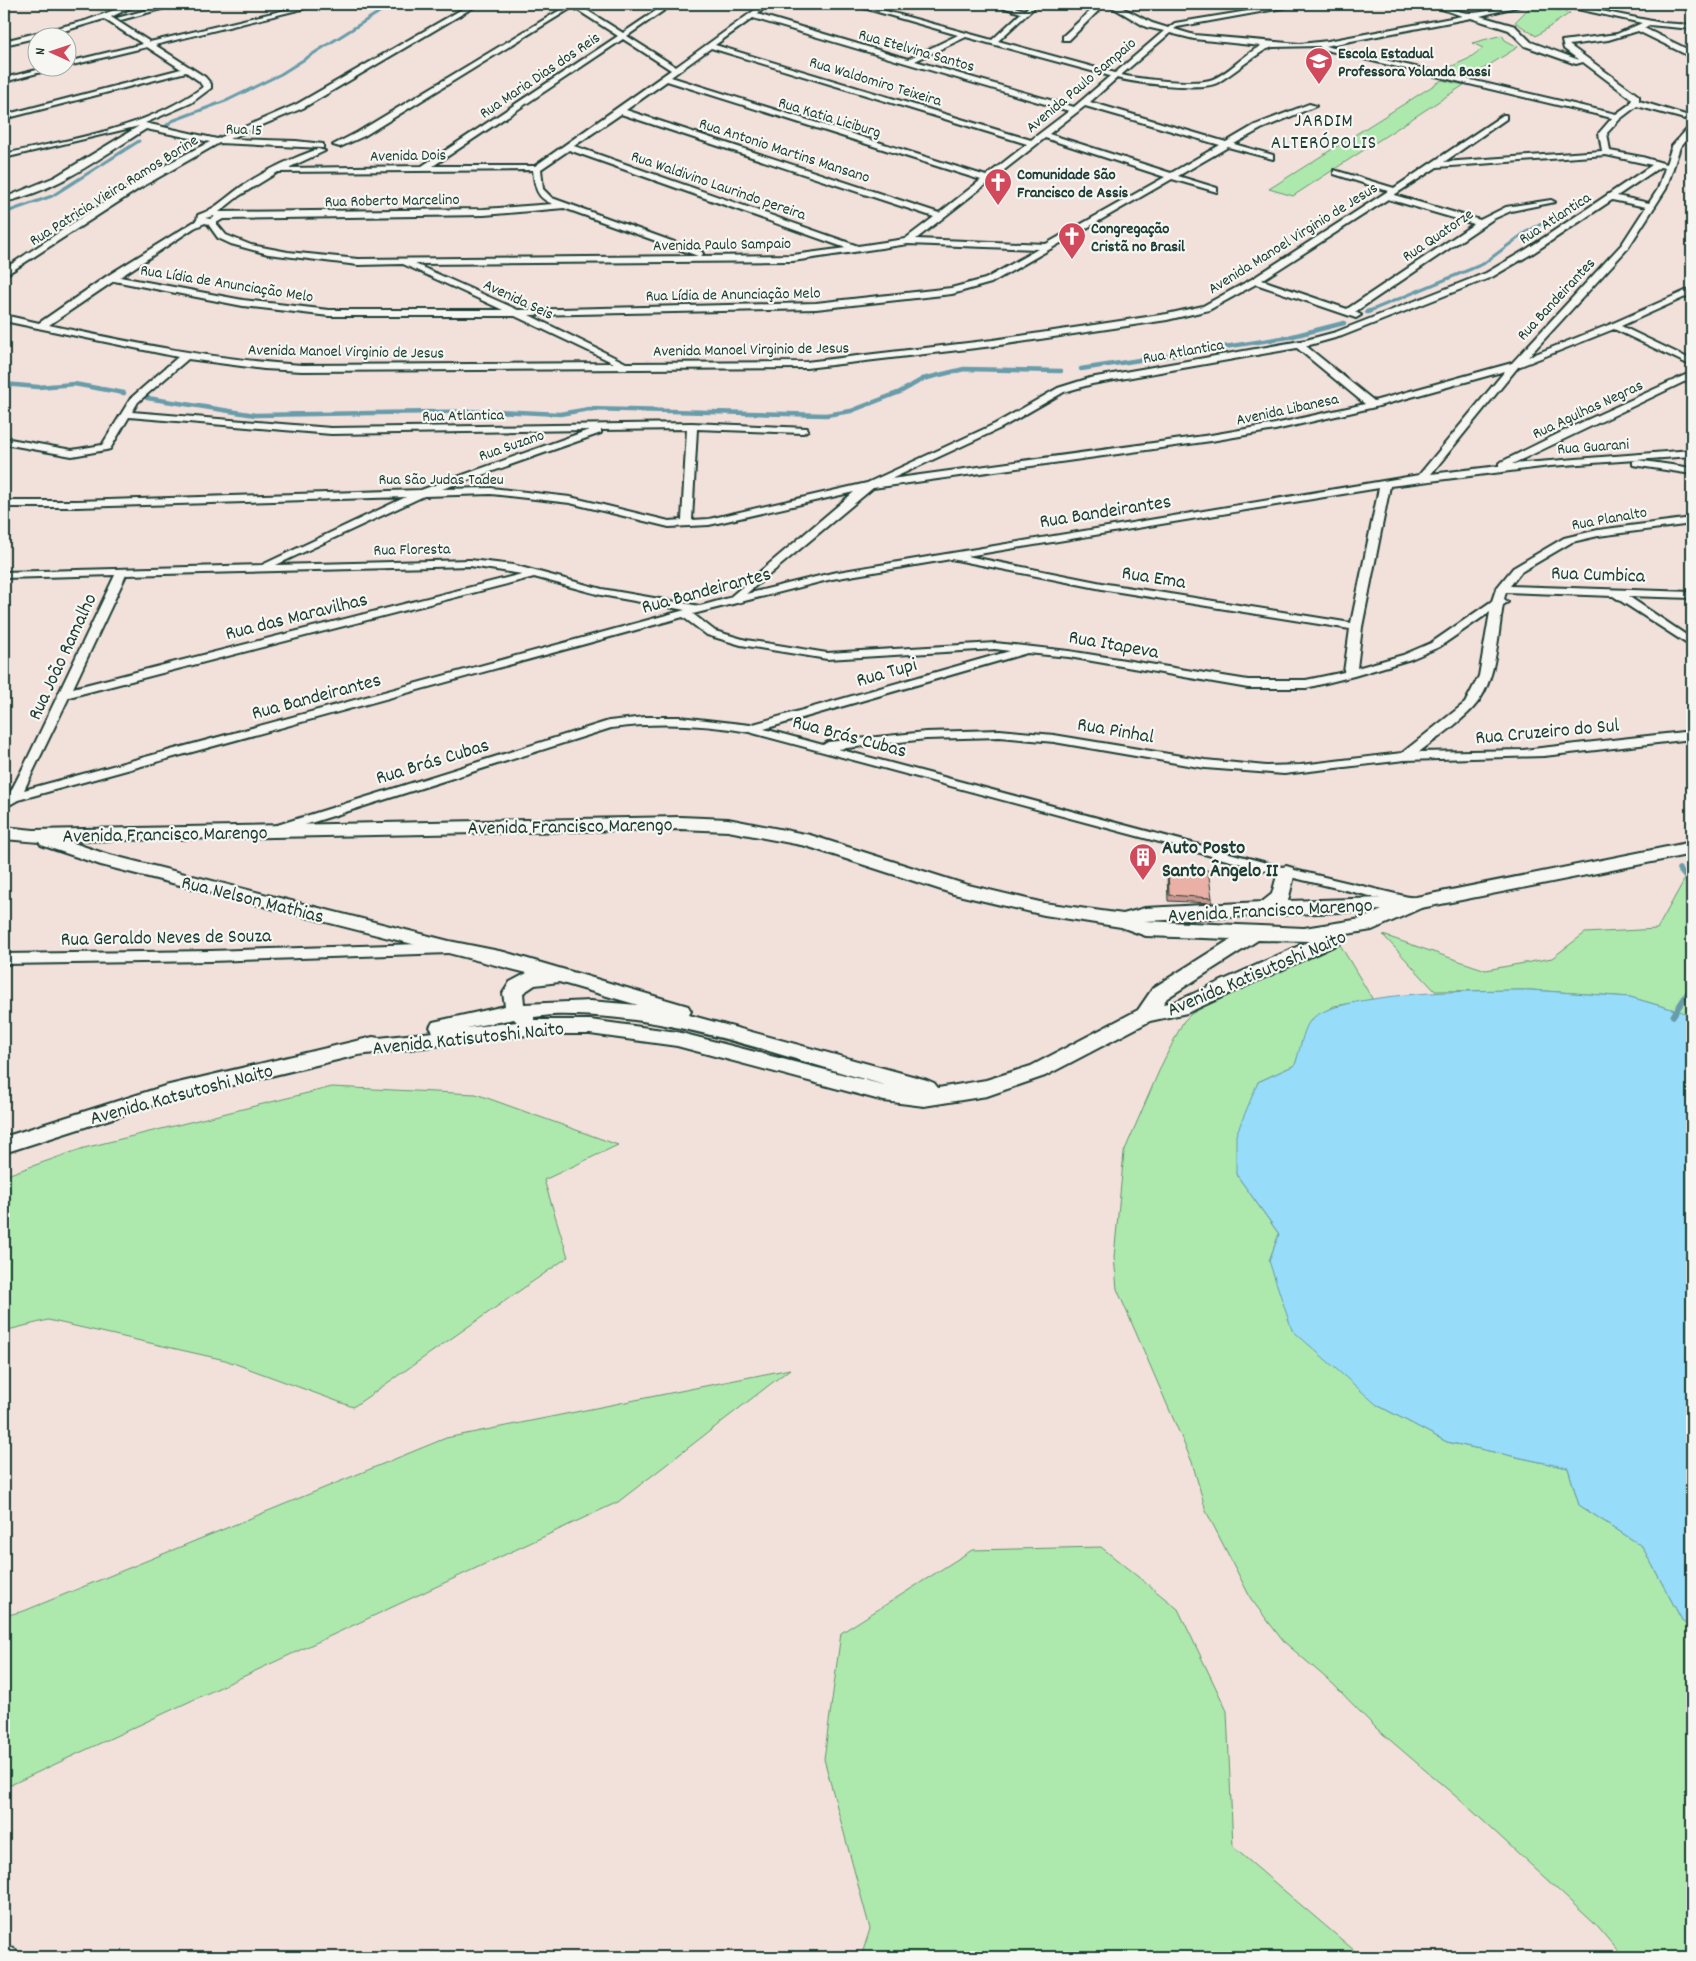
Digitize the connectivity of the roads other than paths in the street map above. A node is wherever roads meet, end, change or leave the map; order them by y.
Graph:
1 (135, 4) edge
2 (176, 4) edge
3 (318, 4) edge
4 (476, 4) edge
5 (573, 4) edge
6 (670, 4) edge
7 (767, 4) edge
8 (853, 4) edge
9 (996, 4) edge
10 (1035, 4) edge
11 (1102, 4) edge
12 (1110, 4) edge
13 (1301, 4) edge
14 (1431, 4) edge
15 (1524, 4) edge
16 (1557, 4) edge
17 (1600, 4) edge
18 (1026, 12) junction
19 (1592, 13) junction
20 (752, 15) junction
21 (1471, 16) junction
22 (109, 19) junction
23 (1647, 23) junction
24 (1692, 27) edge
25 (1638, 28) junction
26 (1167, 30) junction
27 (966, 34) junction
28 (622, 35) junction
29 (1066, 38) dead end
30 (992, 42) junction
31 (4, 43) edge
32 (146, 44) junction
33 (1273, 45) junction
34 (1316, 45) junction
35 (710, 46) junction
36 (78, 61) edge
37 (909, 61) junction
38 (1692, 61) edge
39 (1595, 68) junction
40 (186, 70) junction
41 (676, 70) junction
42 (28, 74) edge
43 (1115, 77) junction
44 (666, 78) junction
45 (4, 80) edge
46 (1084, 103) junction
47 (1636, 103) junction
48 (1312, 106) dead end
49 (1075, 110) junction
50 (620, 111) junction
51 (4, 117) edge
52 (1503, 117) dead end
53 (1617, 118) junction
54 (1692, 119) edge
55 (142, 125) junction
56 (1692, 129) edge
57 (1044, 135) junction
58 (216, 141) junction
59 (1032, 143) junction
60 (1225, 145) junction
61 (569, 147) junction
62 (321, 148) junction
63 (1606, 153) junction
64 (4, 156) edge
65 (1270, 158) dead end
66 (1659, 164) junction
67 (1435, 165) junction
68 (425, 168) junction
69 (537, 168) junction
70 (1669, 168) junction
71 (279, 170) junction
72 (1338, 172) dead end
73 (1174, 176) junction
74 (986, 179) junction
75 (1214, 190) dead end
76 (1391, 193) junction
77 (1611, 197) junction
78 (4, 200) edge
79 (1551, 202) dead end
80 (564, 206) junction
81 (1652, 206) junction
82 (940, 216) junction
83 (212, 218) junction
84 (1480, 223) junction
85 (908, 241) junction
86 (1050, 247) junction
87 (860, 249) junction
88 (709, 258) junction
89 (401, 262) junction
90 (4, 273) edge
91 (110, 278) junction
92 (1255, 281) junction
93 (1692, 291) edge
94 (1349, 312) junction
95 (517, 313) junction
96 (4, 318) edge
97 (1371, 320) junction
98 (42, 325) junction
99 (1614, 326) junction
100 (1299, 345) junction
101 (184, 356) junction
102 (1692, 363) edge
103 (624, 365) junction
104 (1515, 365) junction
105 (1692, 375) edge
106 (1372, 405) junction
107 (124, 414) junction
108 (692, 426) junction
109 (609, 427) junction
110 (803, 430) dead end
111 (4, 441) edge
112 (1692, 453) edge
113 (1606, 459) junction
114 (1495, 469) junction
115 (1692, 471) edge
116 (1422, 478) junction
117 (870, 485) junction
118 (1385, 485) junction
119 (425, 492) junction
120 (4, 504) edge
121 (1692, 521) edge
122 (688, 524) junction
123 (946, 556) junction
124 (260, 568) junction
125 (537, 573) junction
126 (120, 574) junction
127 (4, 575) edge
128 (1502, 589) junction
129 (1616, 593) junction
130 (1692, 595) edge
131 (732, 601) junction
132 (1500, 602) junction
133 (700, 609) junction
134 (686, 614) junction
135 (1356, 626) junction
136 (1692, 644) edge
137 (1031, 649) junction
138 (1350, 674) junction
139 (65, 694) junction
140 (750, 729) junction
141 (1692, 735) edge
142 (820, 747) junction
143 (1404, 756) junction
144 (9, 800) edge
145 (274, 830) junction
146 (6, 834) edge
147 (34, 836) junction
148 (1692, 848) edge
149 (1286, 872) junction
150 (1416, 903) junction
151 (1358, 904) junction
152 (1265, 909) junction
153 (1124, 921) junction
154 (1365, 926) junction
155 (1201, 931) junction
156 (1252, 934) junction
157 (449, 948) junction
158 (474, 952) junction
159 (1214, 958) junction
160 (4, 959) edge
161 (581, 982) junction
162 (519, 984) junction
163 (517, 1011) junction
164 (1145, 1016) junction
165 (536, 1027) junction
166 (738, 1035) junction
167 (360, 1048) junction
168 (953, 1094) junction
169 (4, 1145) edge
170 (4, 1954) edge
171 (10, 1957) edge

1 - 22 street
2 - 22 street
3 - 32 street
4 - 58 street, Rua Patricia Vieira Ramos Borine
5 - 28 street
5 - 62 street
6 - 28 street, Rua Maria Dias dos Reis
7 - 20 street
8 - 27 street
9 - 18 street
10 - 18 street
11 - 29 street
12 - 26 street
13 - 26 street
14 - 21 street
15 - 21 street
16 - 19 street
17 - 19 street
18 - 30 street
19 - 23 street
20 - 35 street
20 - 37 street, Rua Etelvina Santos
21 - 34 street
21 - 39 street
22 - 31 street
22 - 32 street
23 - 24 street
23 - 25 street
25 - 38 street
25 - 39 street
26 - 33 street
26 - 43 street, Avenida Paulo Sampaio
27 - 30 street
27 - 37 street
28 - 41 street
28 - 68 street, Rua Maria Dias dos Reis
30 - 43 street
32 - 36 street
32 - 40 street
33 - 34 street
33 - 43 street
34 - 53 street
35 - 41 street
35 - 59 street, Rua Waldomiro Teixeira
37 - 49 street, Rua Etelvina Santos
39 - 47 street
40 - 51 street
40 - 55 street
41 - 44 street
42 - 45 street
43 - 46 street, Avenida Paulo Sampaio
44 - 50 street
44 - 74 street, Rua Katia Liciburg
46 - 49 street, Avenida Paulo Sampaio
46 - 60 street
47 - 53 street
47 - 54 street
48 - 60 street, Rua Lídia de Anunciação Melo
49 - 57 street, Avenida Paulo Sampaio
50 - 61 street
50 - 82 street, Rua Antonio Martins Mansano
52 - 67 street, Avenida Manoel Virginio de Jesus
53 - 63 street
55 - 58 street, Rua 15
55 - 64 street
55 - 78 street
56 - 70 street, Rua Bandeirantes
57 - 59 street, Avenida Paulo Sampaio
57 - 73 street
58 - 62 street, Rua 15
58 - 90 street, Rua Patricia Vieira Ramos Borine
59 - 74 street, Avenida Paulo Sampaio
60 - 65 street
60 - 73 street, Rua Lídia de Anunciação Melo
61 - 69 street
61 - 87 street, Rua Waldivino Laurindo pereira
62 - 71 street
63 - 66 street
63 - 67 street
66 - 70 street
66 - 77 street, Rua Atlantica
67 - 76 street, Avenida Manoel Virginio de Jesus
68 - 69 street, Avenida Dois
68 - 71 street, Avenida Dois
69 - 80 street
70 - 81 street, Rua Bandeirantes
71 - 83 street
72 - 76 street
73 - 75 street
73 - 86 street, Rua Lídia de Anunciação Melo
74 - 82 street, Avenida Paulo Sampaio
76 - 84 street
76 - 92 street, Avenida Manoel Virginio de Jesus
77 - 81 street
77 - 97 street, Rua Atlantica
79 - 84 street, Rua Quatorze
80 - 83 street, Rua Roberto Marcelino
80 - 88 street
81 - 104 street, Rua Bandeirantes
82 - 85 street, Avenida Paulo Sampaio
83 - 89 street, Avenida Paulo Sampaio
83 - 91 street
84 - 94 street, Rua Quatorze
85 - 86 street
85 - 87 street, Avenida Paulo Sampaio
86 - 95 street, Rua Lídia de Anunciação Melo
87 - 88 street, Avenida Paulo Sampaio
88 - 89 street, Avenida Paulo Sampaio
89 - 95 street, Avenida Seis
91 - 95 street, Rua Lídia de Anunciação Melo
91 - 98 street
92 - 94 street
92 - 103 street, Avenida Manoel Virginio de Jesus
93 - 99 street, Avenida Libanesa
94 - 97 street
95 - 103 street, Avenida Seis
96 - 98 street, Avenida Manoel Virginio de Jesus
97 - 100 street, Rua Atlantica
98 - 101 street, Avenida Manoel Virginio de Jesus
99 - 102 street
99 - 104 street, Avenida Libanesa
100 - 106 street
100 - 117 street, Rua Atlantica
101 - 103 street, Avenida Manoel Virginio de Jesus
101 - 107 street
104 - 106 street, Avenida Libanesa
104 - 116 street, Rua Bandeirantes
105 - 114 street, Rua Agulhas Negras
106 - 117 street, Avenida Libanesa
107 - 109 street, Rua Atlantica
107 - 111 street
108 - 109 street, Rua Atlantica
108 - 110 street, Rua Atlantica
108 - 122 street
109 - 119 street, Rua Suzano
112 - 113 street, Rua Guarani
113 - 114 street, Rua Guarani
113 - 115 street
114 - 116 street, Rua Bandeirantes
116 - 118 street, Rua Bandeirantes
117 - 122 street, Rua São Judas Tadeu
117 - 131 street, Rua Atlantica
118 - 123 street, Rua Bandeirantes
118 - 135 street
119 - 120 street, Rua São Judas Tadeu
119 - 122 street, Rua São Judas Tadeu
119 - 124 street, Rua Suzano
121 - 128 street, Rua Planalto
123 - 131 street, Rua Bandeirantes
123 - 135 street, Rua Ema
124 - 125 street, Rua Floresta
124 - 126 street, Rua Floresta
125 - 133 street, Rua Floresta
125 - 139 street, Rua das Maravilhas
126 - 127 street
126 - 139 street, Rua João Ramalho
128 - 129 street, Rua Cumbica
128 - 132 street, Rua Planalto
129 - 130 street, Rua Cumbica
129 - 136 street
131 - 133 street, Rua Bandeirantes
132 - 138 street
132 - 143 street
133 - 134 street, Rua Bandeirantes
134 - 137 street, Rua Itapeva
134 - 144 street, Rua Bandeirantes
135 - 138 street
137 - 138 street, Rua Itapeva
137 - 140 street, Rua Tupi
139 - 144 street, Rua João Ramalho
140 - 142 street, Rua Brás Cubas
140 - 145 street, Rua Brás Cubas
141 - 143 street, Rua Cruzeiro do Sul
142 - 143 street, Rua Pinhal
142 - 149 street, Rua Brás Cubas
145 - 147 main road, Avenida Francisco Marengo
145 - 153 main road, Avenida Francisco Marengo
146 - 147 main road, Avenida Francisco Marengo
147 - 157 main road, Rua Nelson Mathias
148 - 150 main road, Avenida Francisco Marengo
149 - 150 street, Rua Brás Cubas
149 - 152 main road
150 - 151 main road, Avenida Francisco Marengo
150 - 154 main road, Avenida Francisco Marengo
151 - 152 main road, Avenida Francisco Marengo
151 - 156 main road
152 - 153 main road, Avenida Francisco Marengo
153 - 155 main road, Avenida Francisco Marengo
154 - 156 main road, Avenida Francisco Marengo
154 - 164 main road, Avenida Katisutoshi Naito
155 - 156 main road, Avenida Francisco Marengo
155 - 159 main road
156 - 159 main road, Avenida Katisutoshi Naito
157 - 158 main road, Rua Nelson Mathias
157 - 160 street, Rua Geraldo Neves de Souza
158 - 161 main road, Avenida Katisutoshi Naito
158 - 162 main road
159 - 164 main road, Avenida Katisutoshi Naito
161 - 162 main road
161 - 166 main road, Avenida Katisutoshi Naito
162 - 163 main road
163 - 165 main road
163 - 166 main road, Avenida Katisutoshi Naito
163 - 167 main road, Avenida Katisutoshi Naito
164 - 168 main road, Avenida Katisutoshi Naito
165 - 167 main road, Avenida Katisutoshi Naito
165 - 168 main road, Avenida Katisutoshi Naito
166 - 168 main road, Avenida Katisutoshi Naito
167 - 169 main road, Avenida Katsutoshi Naito
170 - 171 street

